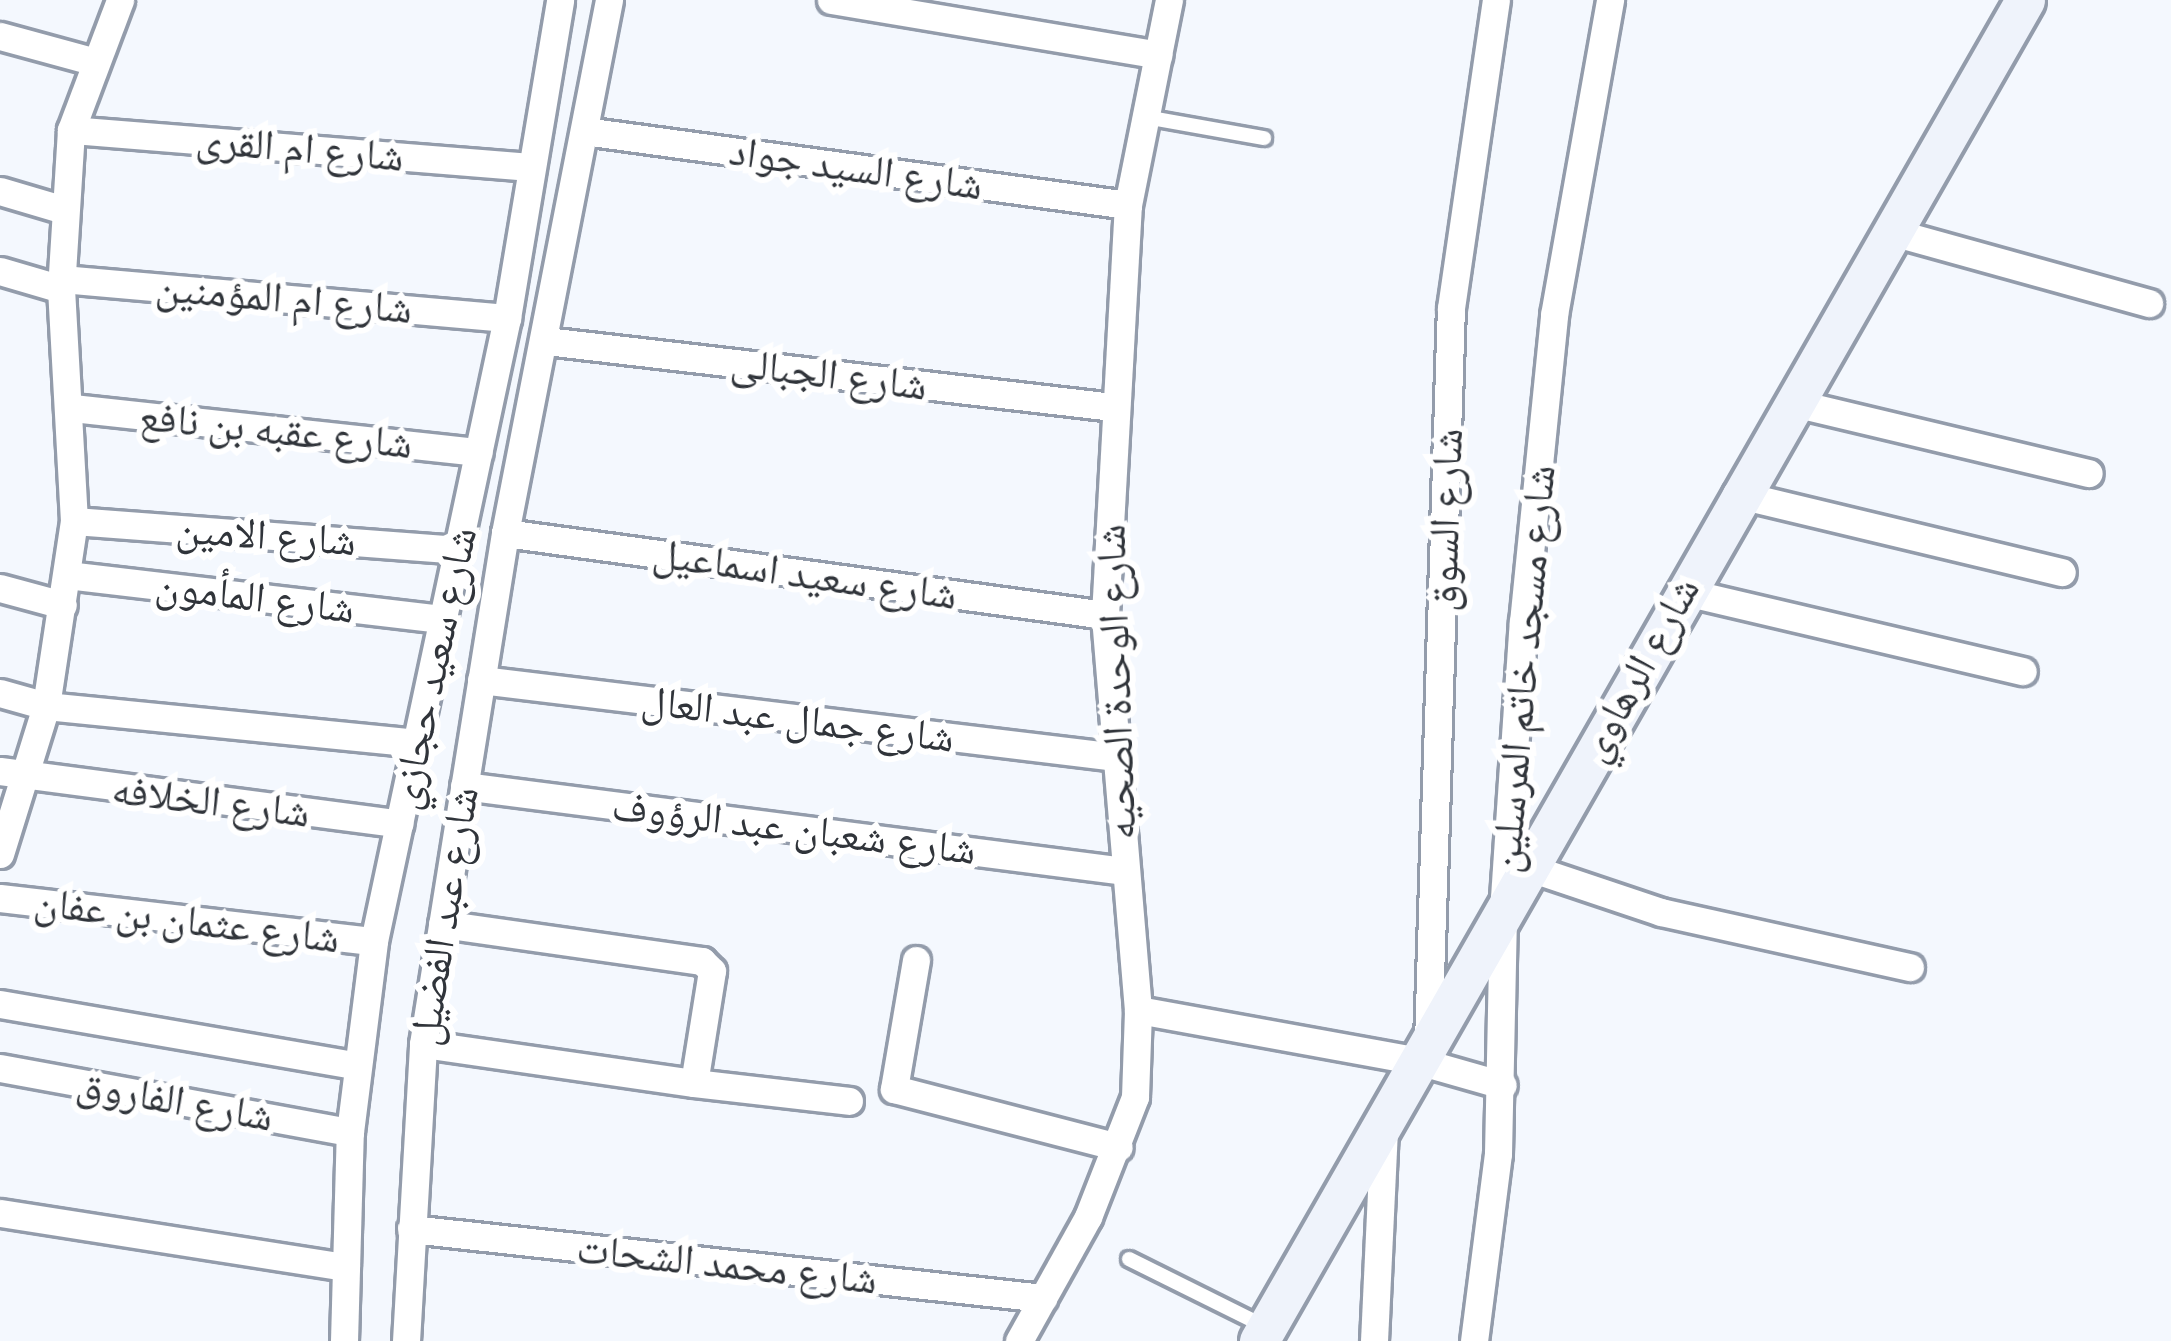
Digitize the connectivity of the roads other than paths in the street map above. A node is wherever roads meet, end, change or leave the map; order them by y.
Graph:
1 (119, 0) edge
2 (560, 0) edge
3 (609, 0) edge
4 (831, 0) edge
5 (1169, 0) edge
6 (1496, 0) edge
7 (1610, 0) edge
8 (2025, 0) edge
9 (0, 35) edge
10 (1158, 55) junction
11 (96, 62) junction
12 (1146, 117) junction
13 (70, 130) junction
14 (584, 131) junction
15 (1264, 138) dead end
16 (530, 167) junction
17 (0, 191) edge
18 (1128, 205) junction
19 (64, 210) junction
20 (1889, 231) junction
21 (0, 271) edge
22 (61, 284) junction
23 (2149, 303) dead end
24 (507, 318) junction
25 (546, 341) junction
26 (1790, 402) junction
27 (1113, 407) junction
28 (72, 408) junction
29 (479, 452) junction
30 (2089, 473) dead end
31 (1736, 494) junction
32 (74, 520) junction
33 (506, 533) junction
34 (458, 550) junction
35 (2062, 572) dead end
36 (67, 574) junction
37 (0, 588) edge
38 (1681, 591) junction
39 (63, 605) junction
40 (1105, 615) junction
41 (443, 619) junction
42 (2023, 671) dead end
43 (481, 680) junction
44 (0, 693) edge
45 (46, 706) junction
46 (417, 743) junction
47 (1116, 758) junction
48 (11, 774) edge
49 (464, 786) junction
50 (400, 824) junction
51 (0, 854) edge
52 (1530, 868) junction
53 (1124, 871) junction
54 (0, 898) edge
55 (1503, 912) junction
56 (442, 924) junction
57 (374, 941) junction
58 (916, 961) dead end
59 (1910, 967) dead end
60 (0, 1004) edge
61 (1138, 1010) junction
62 (423, 1044) junction
63 (1423, 1052) junction
64 (358, 1066) junction
65 (0, 1069) edge
66 (694, 1083) junction
67 (1503, 1085) junction
68 (849, 1101) dead end
69 (1384, 1118) junction
70 (350, 1132) junction
71 (1119, 1148) junction
72 (0, 1213) edge
73 (411, 1229) junction
74 (1129, 1259) dead end
75 (346, 1267) junction
76 (1042, 1298) junction
77 (1262, 1334) edge
78 (344, 1341) edge
79 (406, 1341) edge
80 (1019, 1341) edge
81 (1374, 1341) edge
82 (1474, 1341) edge

1 - 11 street
2 - 16 street, شارع سعيد حجازي
3 - 14 street, شارع عبد الفضيل
4 - 10 street
5 - 10 street, شارع الوحدة الصحيه
6 - 63 street, شارع السوق
7 - 55 street, شارع مسجد خاتم المرسلين
8 - 20 street, شارع الرهاوي
9 - 11 street
10 - 12 street, شارع الوحدة الصحيه
11 - 13 street
12 - 15 lane
12 - 18 street, شارع الوحدة الصحيه
13 - 16 street, شارع ام القرى
13 - 19 street
14 - 18 street, شارع السيد جواد
14 - 25 street, شارع عبد الفضيل
16 - 24 street, شارع سعيد حجازي
17 - 19 street
18 - 27 street, شارع الوحدة الصحيه
19 - 22 street
20 - 23 street
20 - 26 street, شارع الرهاوي
21 - 22 street, شارع ام المؤمنين
22 - 24 street, شارع ام المؤمنين
22 - 28 street
24 - 29 street, شارع سعيد حجازي
25 - 27 street, شارع الجبالى
25 - 33 street, شارع عبد الفضيل
26 - 30 street
26 - 31 street, شارع الرهاوي
27 - 40 street, شارع الوحدة الصحيه
28 - 29 street, شارع عقبه بن نافع
28 - 32 street
29 - 34 street, شارع سعيد حجازي
31 - 35 street
31 - 38 street, شارع الرهاوي
32 - 34 street, شارع الامين
32 - 36 street
33 - 40 street, شارع سعيد اسماعيل
33 - 43 street, شارع عبد الفضيل
34 - 41 street, شارع سعيد حجازي
36 - 39 street
36 - 41 street, شارع المأمون
37 - 39 street
38 - 42 street
38 - 52 street, شارع الرهاوي
39 - 45 street
40 - 47 street, شارع الوحدة الصحيه
41 - 46 street, شارع سعيد حجازي
43 - 47 street, شارع جمال عبد العال
43 - 49 street, شارع عبد الفضيل
44 - 45 street
45 - 46 street
45 - 48 street
46 - 50 street, شارع سعيد حجازي
47 - 53 street, شارع الوحدة الصحيه
48 - 50 street, شارع الخلافه
48 - 51 street
49 - 53 street, شارع شعبان عبد الرؤوف
49 - 56 street, شارع عبد الفضيل
50 - 57 street, شارع سعيد حجازي
52 - 55 street, شارع الرهاوي
52 - 59 street
53 - 61 street, شارع الوحدة الصحيه
54 - 57 street, شارع عثمان بن عفان
55 - 63 street, شارع الرهاوي
55 - 67 street, شارع مسجد خاتم المرسلين
56 - 62 street, شارع عبد الفضيل
56 - 66 street
57 - 64 street, شارع سعيد حجازي
58 - 71 street
60 - 64 street
61 - 63 street
61 - 71 street, شارع الوحدة الصحيه
62 - 66 street
62 - 73 street, شارع عبد الفضيل
63 - 67 street
63 - 69 street, شارع الرهاوي
64 - 70 street, شارع سعيد حجازي
65 - 70 street, شارع الفاروق
66 - 68 street
67 - 82 street, شارع مسجد خاتم المرسلين
69 - 77 street, شارع الرهاوي
69 - 81 street
70 - 75 street, شارع سعيد حجازي
71 - 76 street, شارع الوحدة الصحيه
72 - 75 street
73 - 76 street, شارع محمد الشحات
73 - 79 street, شارع عبد الفضيل
74 - 77 lane
75 - 78 street, شارع سعيد حجازي
76 - 80 street, شارع الوحدة الصحيه

